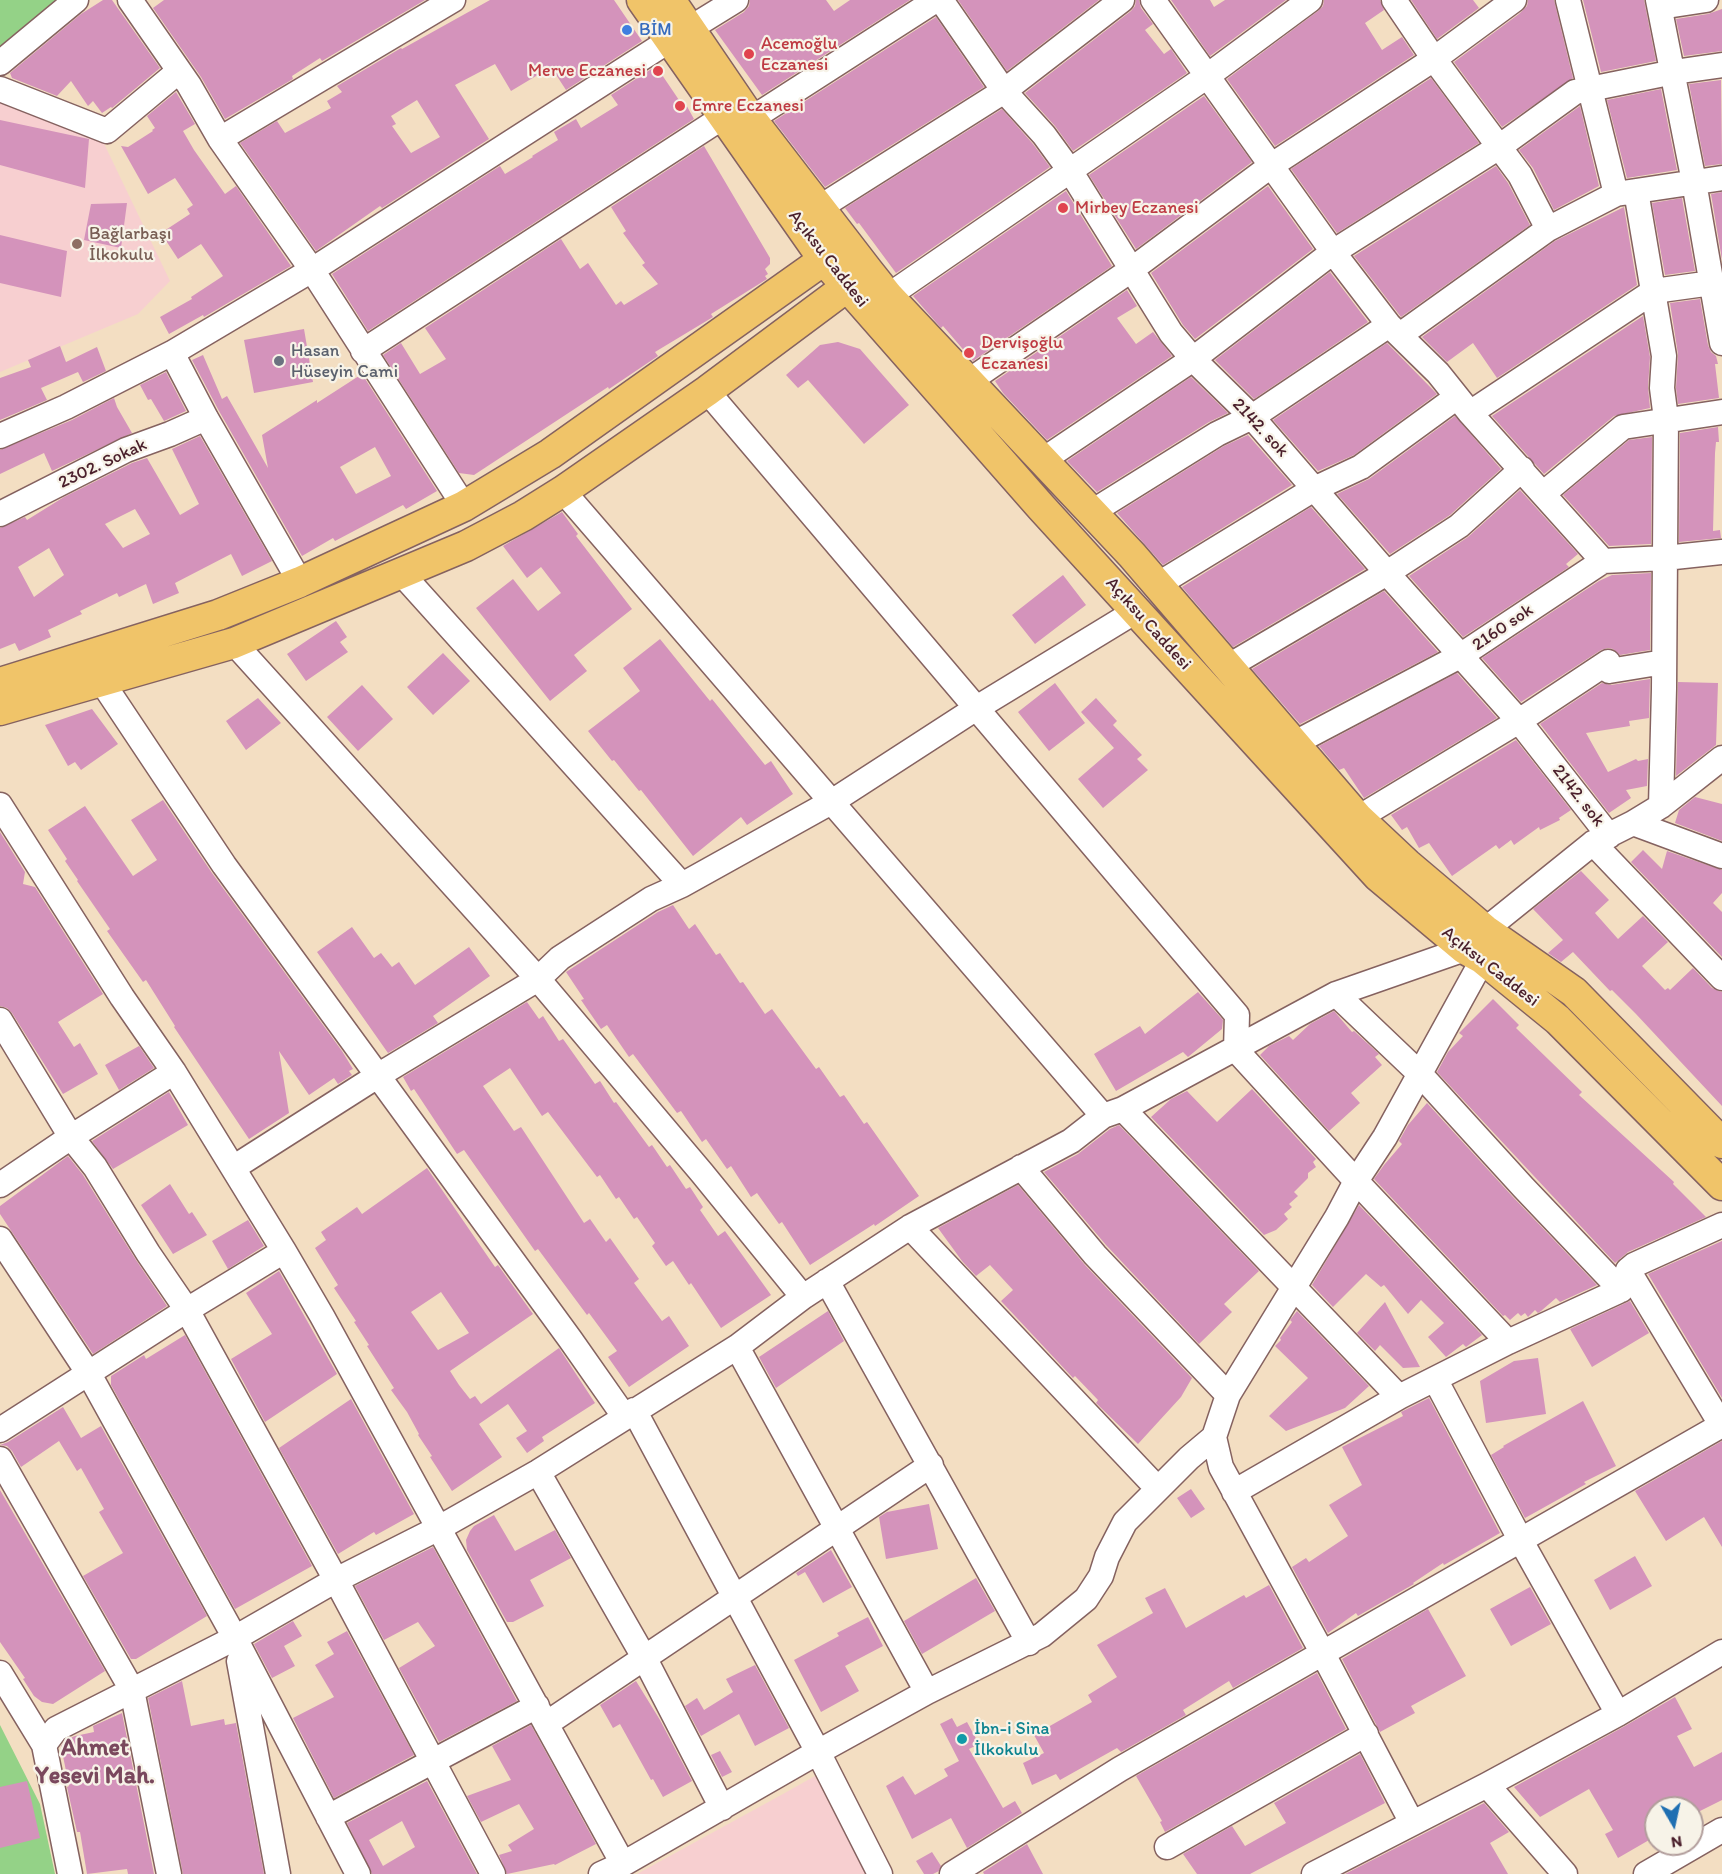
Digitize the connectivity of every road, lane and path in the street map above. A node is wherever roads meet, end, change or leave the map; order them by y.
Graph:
1 (76, 0) edge
2 (130, 0) edge
3 (453, 0) edge
4 (642, 0) edge
5 (670, 0) edge
6 (736, 0) edge
7 (936, 0) edge
8 (941, 0) edge
9 (1122, 0) edge
10 (1153, 0) edge
11 (1310, 0) edge
12 (1394, 0) edge
13 (1514, 0) edge
14 (1568, 0) edge
15 (1706, 0) edge
16 (1659, 4) edge
17 (680, 34) junction
18 (1434, 59) junction
19 (0, 63) edge
20 (1722, 65) edge
21 (179, 71) junction
22 (1674, 72) junction
23 (1206, 77) junction
24 (1591, 87) junction
25 (0, 88) edge
26 (1004, 91) junction
27 (737, 118) junction
28 (220, 139) junction
29 (1499, 147) junction
30 (1272, 165) junction
31 (1071, 172) junction
32 (1722, 178) edge
33 (1694, 182) junction
34 (1626, 192) junction
35 (819, 208) junction
36 (1548, 229) junction
37 (835, 252) junction
38 (1333, 252) junction
39 (312, 270) junction
40 (1131, 270) junction
41 (858, 279) junction
42 (1712, 283) junction
43 (1654, 291) junction
44 (888, 296) junction
45 (1394, 330) junction
46 (1722, 343) edge
47 (363, 351) junction
48 (172, 353) junction
49 (1193, 359) junction
50 (969, 381) junction
51 (707, 391) junction
52 (1464, 405) junction
53 (1722, 412) edge
54 (1252, 417) junction
55 (206, 418) junction
56 (1666, 419) junction
57 (0, 436) edge
58 (1043, 460) junction
59 (1522, 469) junction
60 (1314, 489) junction
61 (563, 491) junction
62 (1544, 493) junction
63 (464, 506) junction
64 (1092, 512) junction
65 (0, 514) edge
66 (1722, 552) edge
67 (1665, 558) junction
68 (1603, 561) junction
69 (402, 573) junction
70 (1387, 573) junction
71 (300, 582) junction
72 (1156, 585) junction
73 (1136, 611) junction
74 (234, 643) junction
75 (1460, 656) junction
76 (1664, 662) junction
77 (1227, 667) junction
78 (102, 682) junction
79 (0, 683) edge
80 (975, 709) junction
81 (0, 711) edge
82 (1519, 722) junction
83 (1293, 744) junction
84 (1722, 758) edge
85 (832, 801) junction
86 (0, 805) edge
87 (1661, 806) junction
88 (1358, 818) junction
89 (1634, 823) junction
90 (1601, 839) junction
91 (1722, 856) edge
92 (682, 885) junction
93 (1478, 946) junction
94 (1722, 978) edge
95 (538, 979) junction
96 (1336, 994) junction
97 (0, 1020) edge
98 (1236, 1050) junction
99 (174, 1072) junction
100 (379, 1075) junction
101 (1420, 1075) junction
102 (1113, 1113) junction
103 (71, 1137) junction
104 (1722, 1143) edge
105 (1021, 1167) junction
106 (233, 1168) junction
107 (1356, 1181) junction
108 (0, 1185) edge
109 (1722, 1185) edge
110 (1722, 1225) edge
111 (910, 1227) junction
112 (0, 1239) edge
113 (284, 1251) junction
114 (1625, 1280) junction
115 (827, 1281) junction
116 (1293, 1287) junction
117 (803, 1297) junction
118 (187, 1310) junction
119 (1508, 1342) junction
120 (737, 1347) junction
121 (89, 1374) junction
122 (1435, 1379) junction
123 (1228, 1395) junction
124 (1399, 1398) junction
125 (629, 1413) junction
126 (1722, 1425) edge
127 (0, 1430) edge
128 (1214, 1437) junction
129 (0, 1459) edge
130 (931, 1466) junction
131 (538, 1472) junction
132 (1158, 1489) junction
133 (1234, 1492) junction
134 (439, 1528) junction
135 (837, 1529) junction
136 (1521, 1541) junction
137 (336, 1580) junction
138 (735, 1596) junction
139 (235, 1638) junction
140 (1029, 1642) junction
141 (1322, 1652) junction
142 (1722, 1652) edge
143 (645, 1659) junction
144 (0, 1673) edge
145 (132, 1690) junction
146 (927, 1692) junction
147 (1618, 1714) junction
148 (542, 1715) junction
149 (1365, 1734) junction
150 (44, 1745) junction
151 (818, 1752) junction
152 (432, 1762) junction
153 (1487, 1785) junction
154 (722, 1808) junction
155 (328, 1817) junction
156 (1412, 1823) junction
157 (1722, 1830) edge
158 (1167, 1847) dead end
159 (623, 1864) junction
160 (70, 1874) edge
161 (169, 1874) edge
162 (278, 1874) edge
163 (358, 1874) edge
164 (493, 1874) edge
165 (601, 1874) edge
166 (880, 1874) edge
167 (952, 1874) edge
168 (1314, 1874) edge
169 (1565, 1874) edge
170 (1646, 1874) edge

1 - 19 street
2 - 21 street
3 - 28 street
4 - 17 main road, Açıksu Caddesi
5 - 17 main road, Açıksu Caddesi
6 - 17 street
7 - 27 street
8 - 26 street, 2142. sok
9 - 26 street
10 - 23 street
11 - 23 street
12 - 18 street
13 - 18 street
14 - 24 street
15 - 16 street
16 - 22 street
17 - 27 main road, Açıksu Caddesi
17 - 39 street
18 - 29 street
18 - 30 street
20 - 22 street
21 - 25 street
21 - 28 street
22 - 24 street
22 - 33 street
23 - 30 street
23 - 31 street
24 - 29 street
24 - 34 street
26 - 31 street, 2142. sok
26 - 35 street
27 - 35 main road, Açıksu Caddesi
27 - 37 main road, Açıksu Caddesi
27 - 47 street
28 - 39 street
29 - 36 street
29 - 38 street
30 - 38 street
30 - 40 street
31 - 40 street, 2142. sok
31 - 44 street
32 - 33 street
33 - 34 street
33 - 42 street
34 - 36 street
34 - 43 street
35 - 37 main road, Açıksu Caddesi
36 - 45 street
37 - 41 main road, Açıksu Caddesi
37 - 63 main road
38 - 45 street
38 - 49 street
39 - 47 street
39 - 48 street
40 - 49 street, 2142. sok
40 - 50 street
41 - 44 main road, Açıksu Caddesi
41 - 51 main road
41 - 73 main road, Açıksu Caddesi
42 - 43 street
42 - 46 street
43 - 52 street
43 - 56 street
44 - 50 main road, Açıksu Caddesi
45 - 52 street
45 - 54 street
47 - 63 street
48 - 55 street
48 - 57 street
49 - 54 street, 2142. sok
49 - 58 street
50 - 58 main road, Açıksu Caddesi
51 - 61 main road
51 - 80 street
52 - 59 street
52 - 60 street
53 - 56 street
54 - 60 street, 2142. sok
54 - 64 street
55 - 65 street, 2302. Sokak
55 - 71 street
56 - 62 street
56 - 67 street
58 - 64 main road, Açıksu Caddesi
59 - 62 street
59 - 70 street
60 - 70 street, 2142. sok
60 - 72 street
61 - 69 main road
61 - 85 street
62 - 68 street
63 - 71 main road
64 - 72 main road, Açıksu Caddesi
66 - 67 street
67 - 68 street
67 - 76 street
68 - 75 street, 2160 sok
69 - 74 main road
69 - 92 street
70 - 75 street, 2142. sok
70 - 77 street
71 - 79 main road
72 - 77 main road, Açıksu Caddesi
73 - 80 street
73 - 93 main road, Açıksu Caddesi
74 - 78 main road
74 - 95 street
75 - 82 street, 2142. sok
75 - 83 street, 2160 sok
76 - 82 street
76 - 87 street
77 - 83 main road, Açıksu Caddesi
78 - 81 main road
78 - 100 street
80 - 85 street
80 - 98 street
82 - 88 street
82 - 90 street, 2142. sok
83 - 88 main road, Açıksu Caddesi
84 - 87 street
85 - 92 street
85 - 102 street
86 - 99 street
87 - 89 street
88 - 93 main road, Açıksu Caddesi
89 - 90 street
89 - 91 street
90 - 93 street
90 - 94 street, 2142. sok
92 - 95 street
93 - 96 street
93 - 101 street
93 - 104 main road, Açıksu Caddesi
93 - 109 main road, Açıksu Caddesi
95 - 100 street
95 - 117 street
96 - 98 street
96 - 101 street
97 - 103 street
98 - 102 street
98 - 107 street
99 - 103 street
99 - 106 street
100 - 106 street
100 - 125 street
101 - 107 street
101 - 114 street
102 - 105 street
102 - 116 street
103 - 108 street
103 - 118 street
105 - 111 street
105 - 123 street
106 - 113 street
107 - 116 street
107 - 119 street
110 - 114 street
111 - 115 street
111 - 132 street
112 - 121 street
113 - 118 street
113 - 134 street
114 - 119 street
114 - 126 street
115 - 117 street
115 - 130 street
116 - 123 street
116 - 124 street
117 - 120 street
118 - 121 street
118 - 137 street
119 - 122 street
120 - 125 street
120 - 135 street
121 - 127 street
121 - 139 street
122 - 124 street
122 - 136 street
123 - 128 street
124 - 133 street
125 - 131 street
125 - 138 street
126 - 136 street
128 - 132 street
128 - 133 street
129 - 145 street
130 - 135 street
130 - 140 street
131 - 134 street
131 - 143 street
132 - 140 street
133 - 141 street
134 - 137 street
134 - 148 street
135 - 138 street
135 - 146 street
136 - 141 street
136 - 147 street
137 - 139 street
137 - 152 street
138 - 143 street
138 - 151 street
139 - 145 street
139 - 155 street
139 - 162 street
140 - 146 street
141 - 149 street
141 - 167 street
142 - 147 street
143 - 148 street
143 - 154 street
144 - 150 street
145 - 150 street
145 - 161 street
146 - 151 street
147 - 153 street
148 - 152 street
148 - 159 street
149 - 156 street
149 - 158 street
150 - 160 street
151 - 154 street
151 - 166 street
152 - 155 street
152 - 164 street
153 - 156 street
153 - 169 street
154 - 159 street
155 - 163 street
156 - 168 street
157 - 170 street
159 - 165 street

